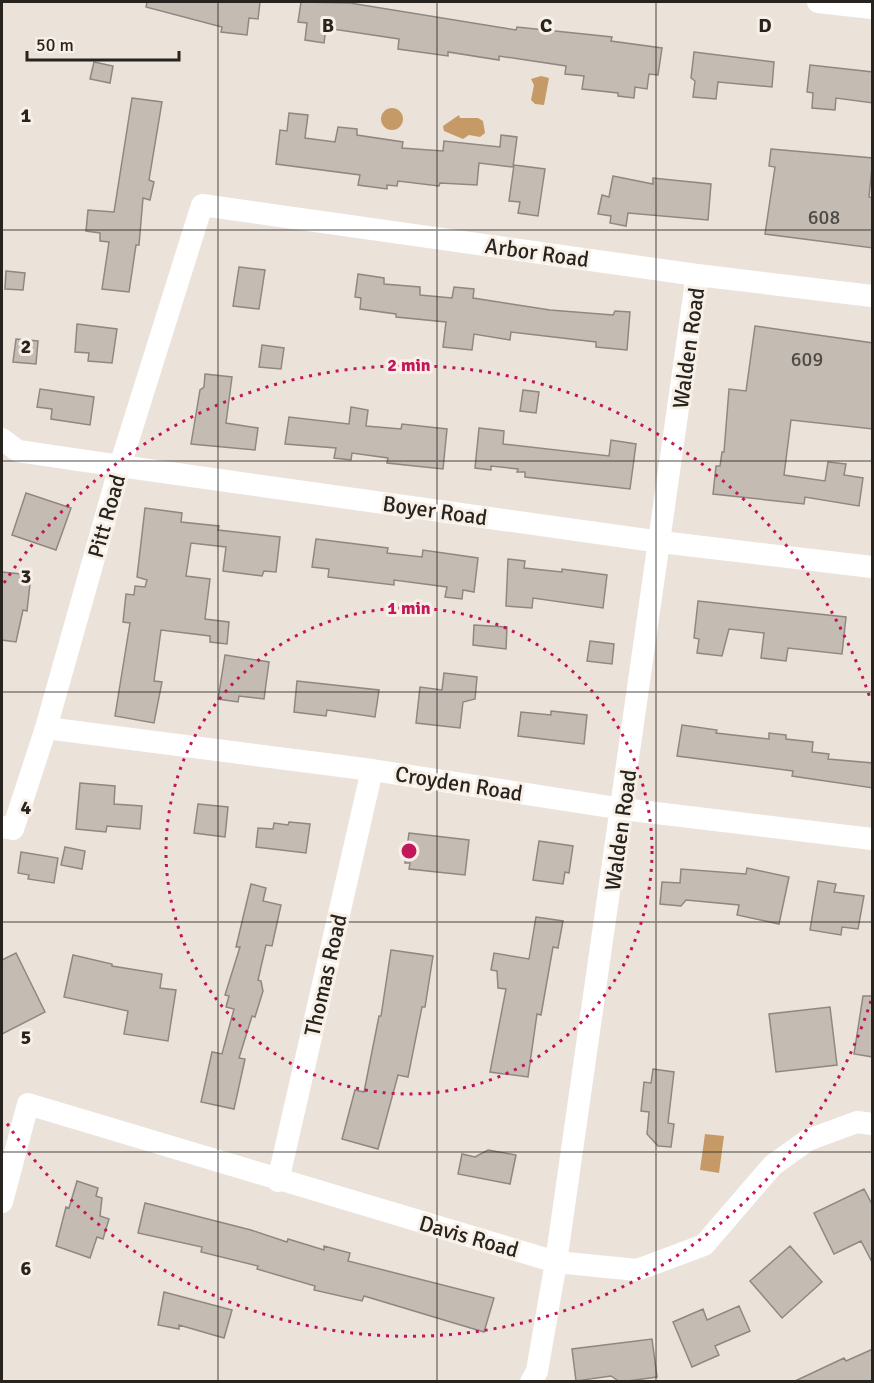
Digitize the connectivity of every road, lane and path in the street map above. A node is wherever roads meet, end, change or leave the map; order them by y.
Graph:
1 (819, 2) edge
2 (873, 8) edge
3 (202, 205) joint
4 (697, 275) junction
5 (873, 296) edge
6 (2, 439) edge
7 (120, 466) junction
8 (661, 542) junction
9 (873, 567) edge
10 (46, 728) junction
11 (372, 770) junction
12 (623, 809) junction
13 (7, 828) edge
14 (873, 839) edge
15 (873, 1124) edge
16 (278, 1181) junction
17 (2, 1202) edge
18 (556, 1262) junction
19 (531, 1382) edge

1 - 2 street
3 - 4 street, Arbor Road
3 - 7 street, Pitt Road
4 - 5 street, Arbor Road
4 - 8 street, Walden Road
6 - 7 street, Boyer Road
7 - 8 street, Boyer Road
7 - 10 street, Pitt Road
8 - 9 street, Boyer Road
8 - 12 street, Walden Road
10 - 11 street, Croyden Road
10 - 13 street, Pitt Road
11 - 12 street, Croyden Road
11 - 16 street, Thomas Road
12 - 14 street, Croyden Road
12 - 18 street, Walden Road
15 - 18 street, Davis Road
16 - 17 street, Davis Road
16 - 18 street, Davis Road
18 - 19 street, Walden Road

